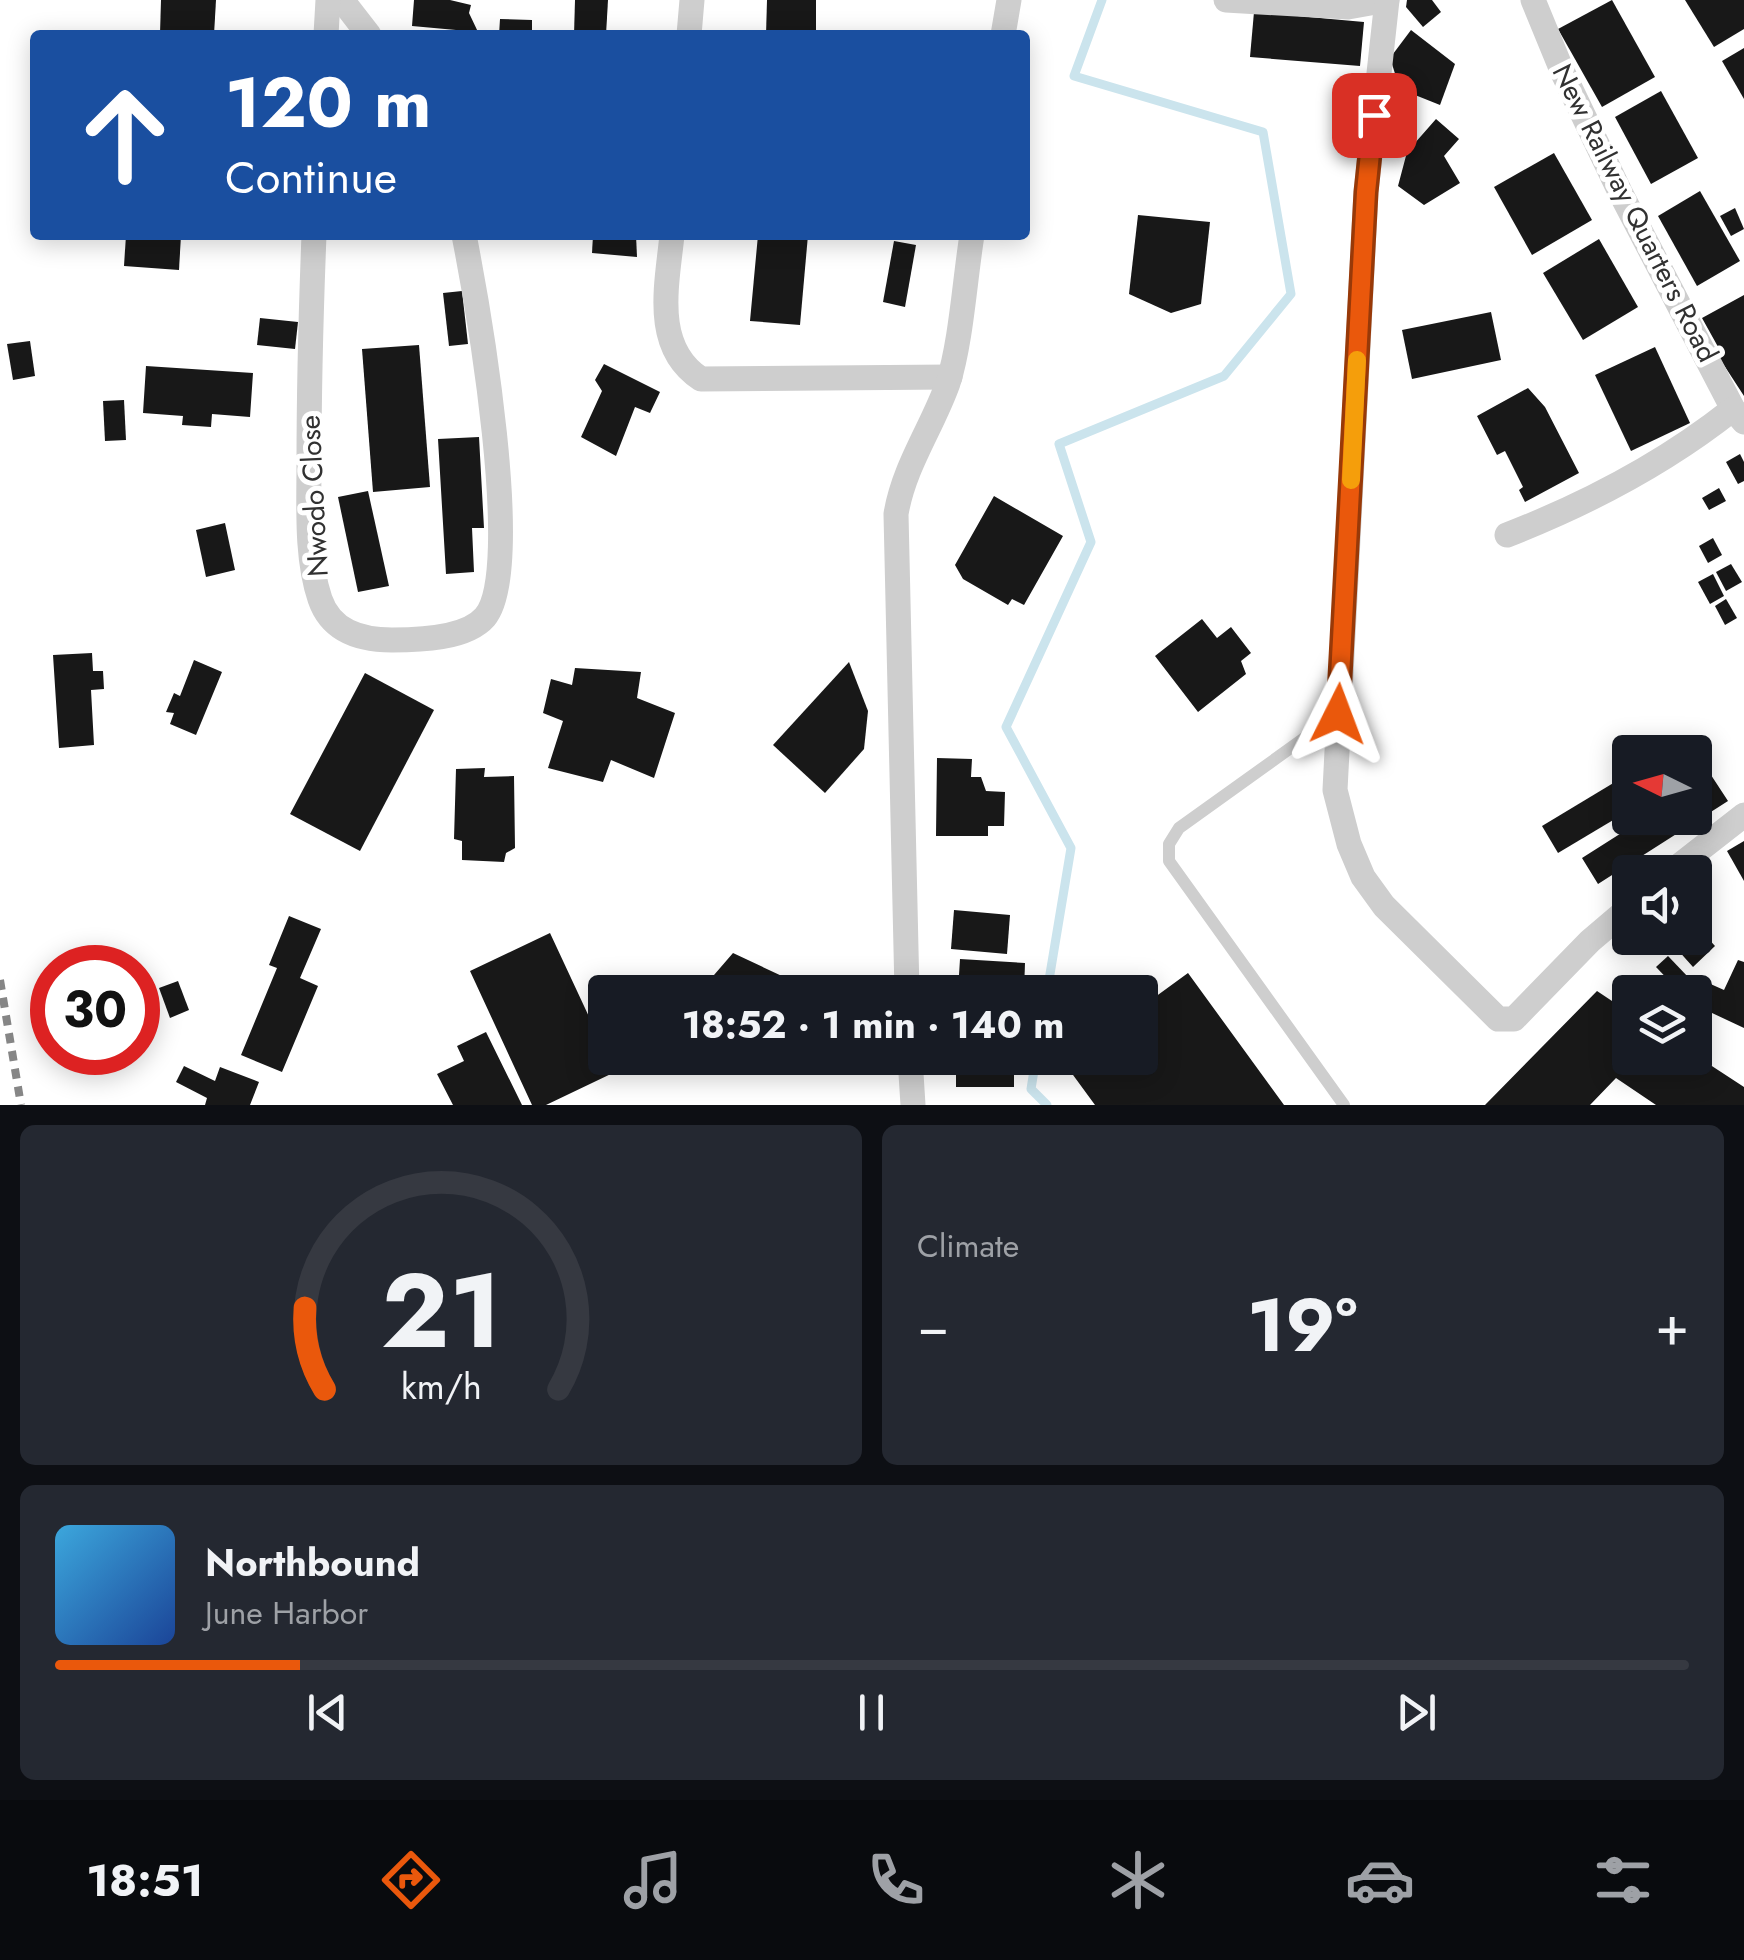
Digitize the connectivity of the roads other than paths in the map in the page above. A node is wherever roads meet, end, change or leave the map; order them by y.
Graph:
1 (328, 0) edge
2 (342, 0) edge
3 (692, 0) edge
4 (1009, 0) edge
5 (1226, 0) edge
6 (1387, 0) edge
7 (1533, 0) edge
8 (326, 30) edge
9 (365, 30) edge
10 (690, 30) edge
11 (1004, 30) edge
12 (314, 240) edge
13 (465, 240) edge
14 (672, 240) edge
15 (971, 240) edge
16 (950, 377) junction
17 (1738, 415) edge
18 (1507, 535) dead end
19 (1338, 714) junction
20 (1744, 815) edge
21 (1693, 855) edge
22 (1612, 922) edge
23 (906, 975) edge
24 (911, 1075) edge
25 (913, 1105) edge
26 (1344, 1105) edge

1 - 8 street
2 - 9 street
3 - 10 street
4 - 11 street
5 - 6 street
6 - 19 street
7 - 17 street, New Railway Quarters Road
12 - 13 street, Nwodo Close
14 - 16 street
15 - 16 street
16 - 23 street
17 - 18 street
19 - 22 street
19 - 26 lane
20 - 21 street
24 - 25 street

